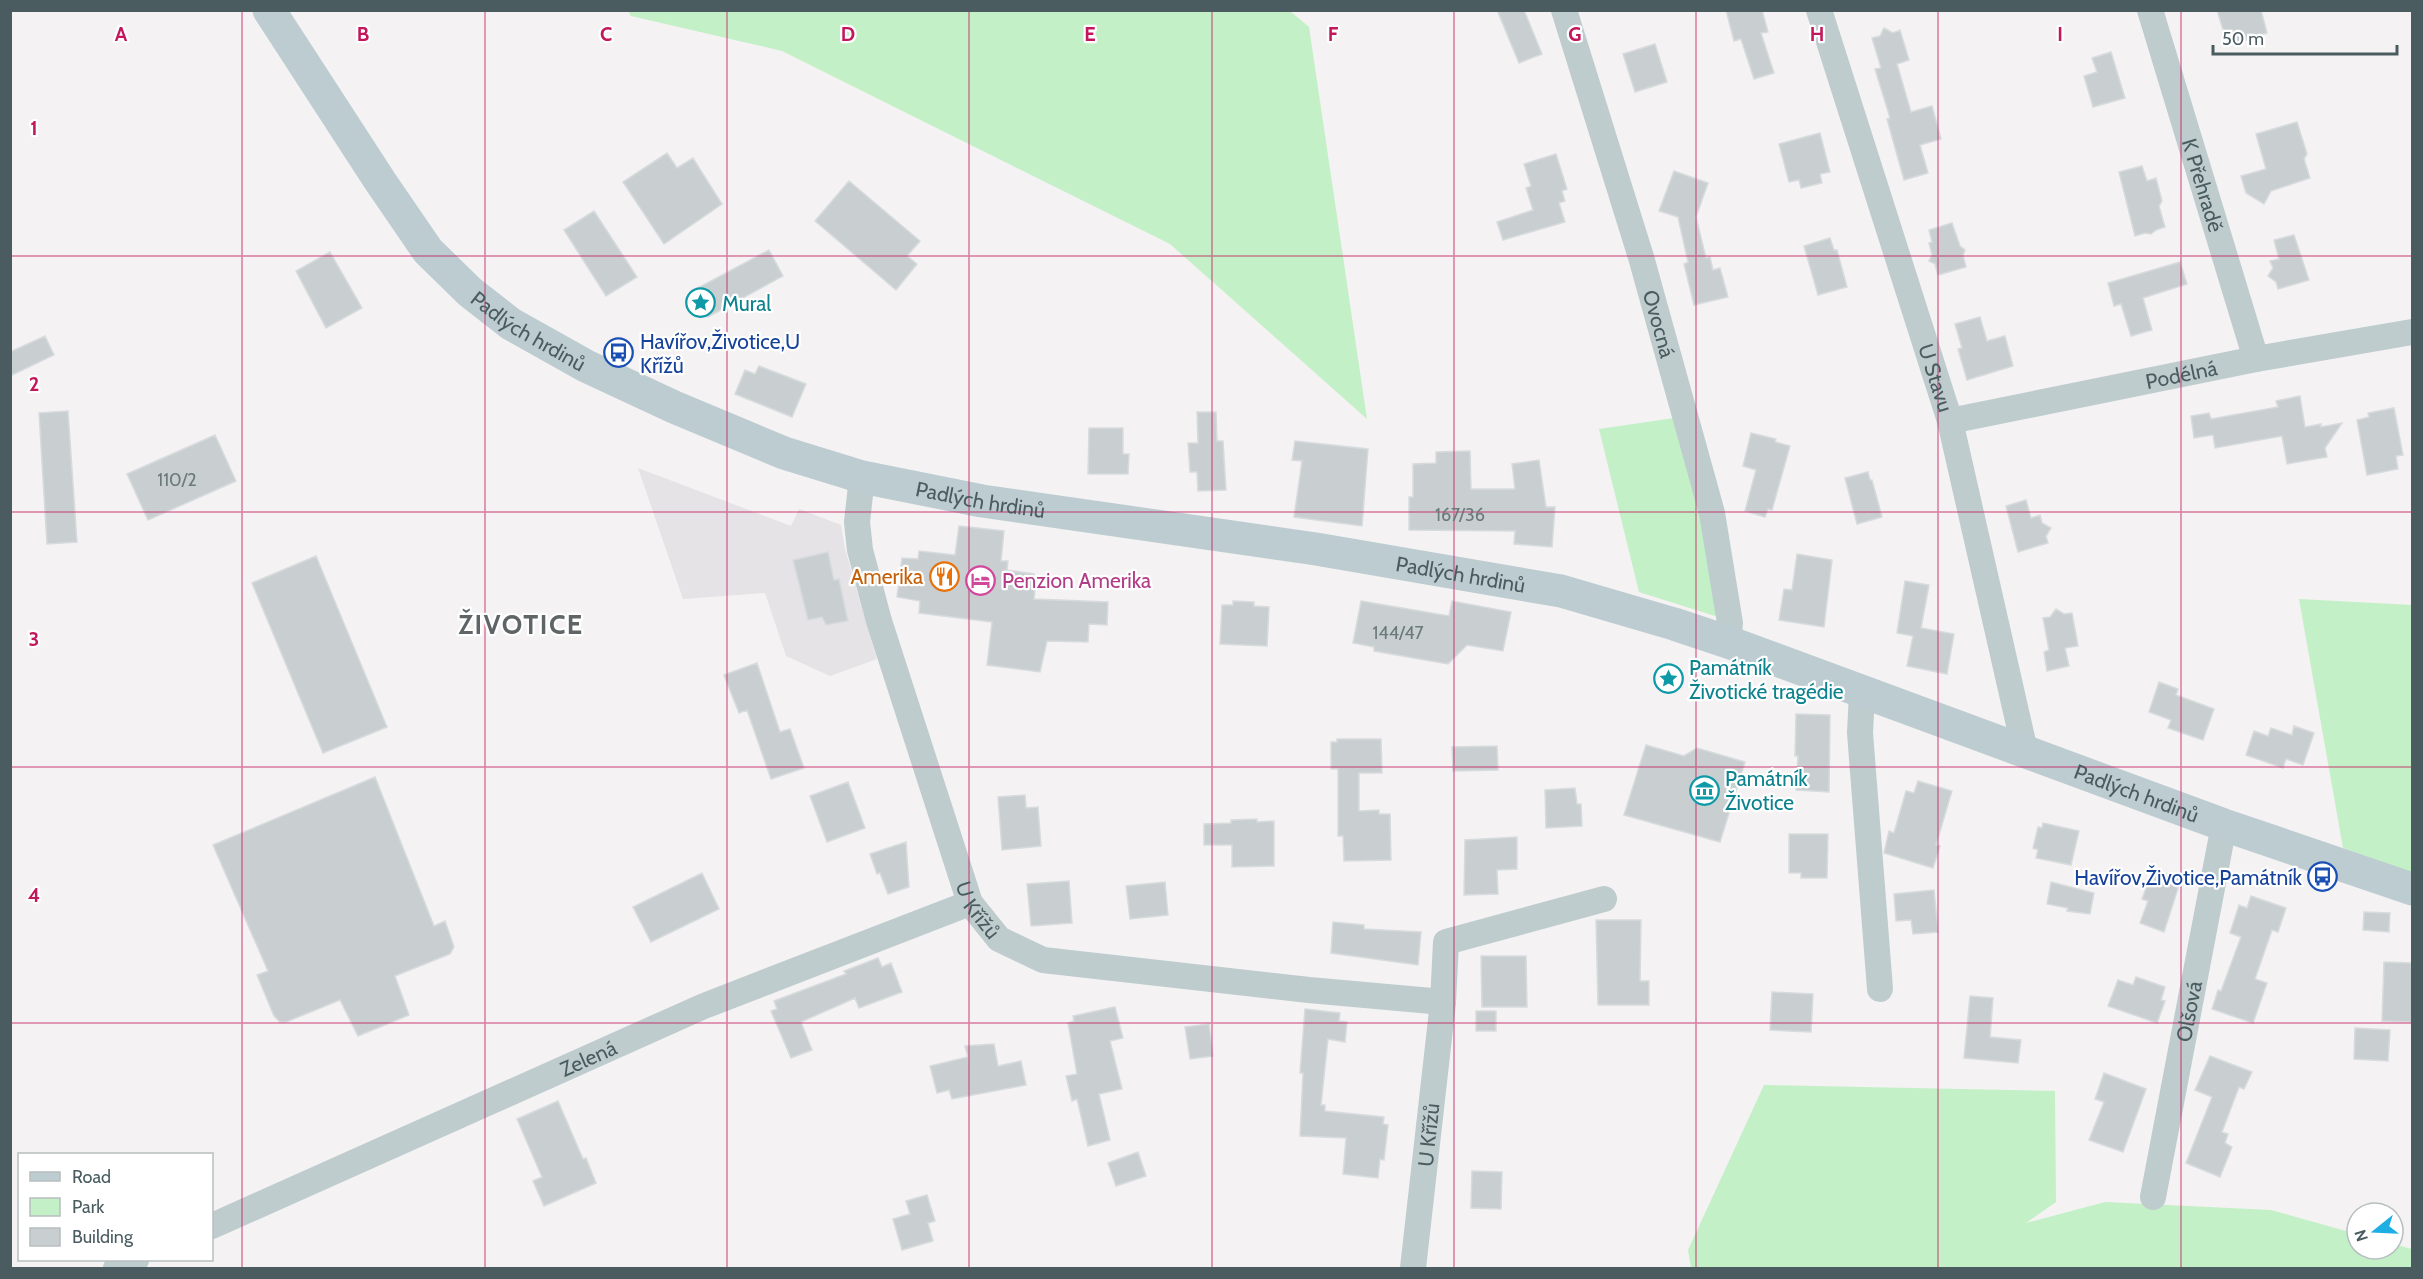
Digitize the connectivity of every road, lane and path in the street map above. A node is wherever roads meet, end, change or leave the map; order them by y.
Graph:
1 (269, 10) edge
2 (1564, 10) edge
3 (1819, 10) edge
4 (2150, 10) edge
5 (2412, 332) edge
6 (2256, 359) junction
7 (1950, 421) junction
8 (862, 477) junction
9 (1728, 642) junction
10 (1862, 693) junction
11 (2025, 751) junction
12 (2224, 825) junction
13 (2412, 889) edge
14 (1604, 899) dead end
15 (970, 903) junction
16 (1880, 989) dead end
17 (1443, 1002) junction
18 (2153, 1197) dead end
19 (213, 1226) edge
20 (134, 1261) edge
21 (116, 1269) edge
22 (1413, 1269) edge

1 - 8 street, Padlých hrdinů
2 - 9 street, Ovocná
3 - 7 street, U Stavu
4 - 6 street, K Přehradě
5 - 6 street, Podélná
6 - 7 street, Podélná
7 - 11 street, U Stavu
8 - 9 street, Padlých hrdinů
8 - 15 street, U Křížů
9 - 10 street, Padlých hrdinů
10 - 11 street, Padlých hrdinů
10 - 16 street
11 - 12 street, Padlých hrdinů
12 - 13 street, Padlých hrdinů
12 - 18 street, Olšová
14 - 17 street, U Křížů
15 - 17 street, U Křížů
15 - 19 street, Zelená
17 - 22 street, U Křížů
20 - 21 street

